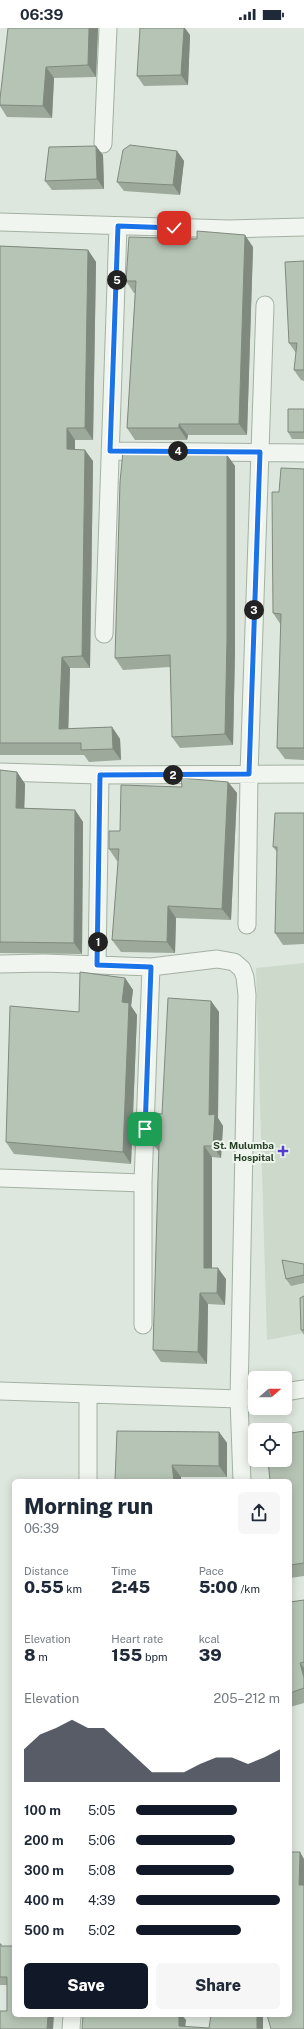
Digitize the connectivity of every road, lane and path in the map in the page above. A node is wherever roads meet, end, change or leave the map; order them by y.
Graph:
1 (108, 28) edge
2 (103, 144) dead end
3 (0, 222) edge
4 (118, 226) junction
5 (304, 227) edge
6 (265, 305) dead end
7 (110, 451) junction
8 (260, 452) junction
9 (304, 453) edge
10 (104, 634) dead end
11 (0, 772) edge
12 (249, 774) junction
13 (304, 774) edge
14 (100, 775) junction
15 (247, 925) dead end
16 (0, 964) edge
17 (97, 965) junction
18 (151, 967) junction
19 (0, 1178) edge
20 (143, 1183) junction
21 (143, 1325) dead end
22 (304, 1389) edge
23 (292, 1391) edge
24 (0, 1392) edge
25 (88, 1394) junction
26 (247, 1398) edge
27 (88, 1479) edge
28 (242, 1479) edge
29 (72, 2017) edge
30 (71, 2029) edge

1 - 2 street
3 - 4 street
4 - 5 street
4 - 7 street
6 - 8 street
7 - 8 street
7 - 10 street
8 - 9 street
8 - 12 street
11 - 14 street
12 - 13 street
12 - 14 street
12 - 15 street
14 - 17 street
16 - 17 street
17 - 18 street
18 - 20 street
18 - 26 street
19 - 20 street
20 - 21 street
22 - 23 street
24 - 25 street
25 - 26 street
25 - 27 street
26 - 28 street
29 - 30 street

